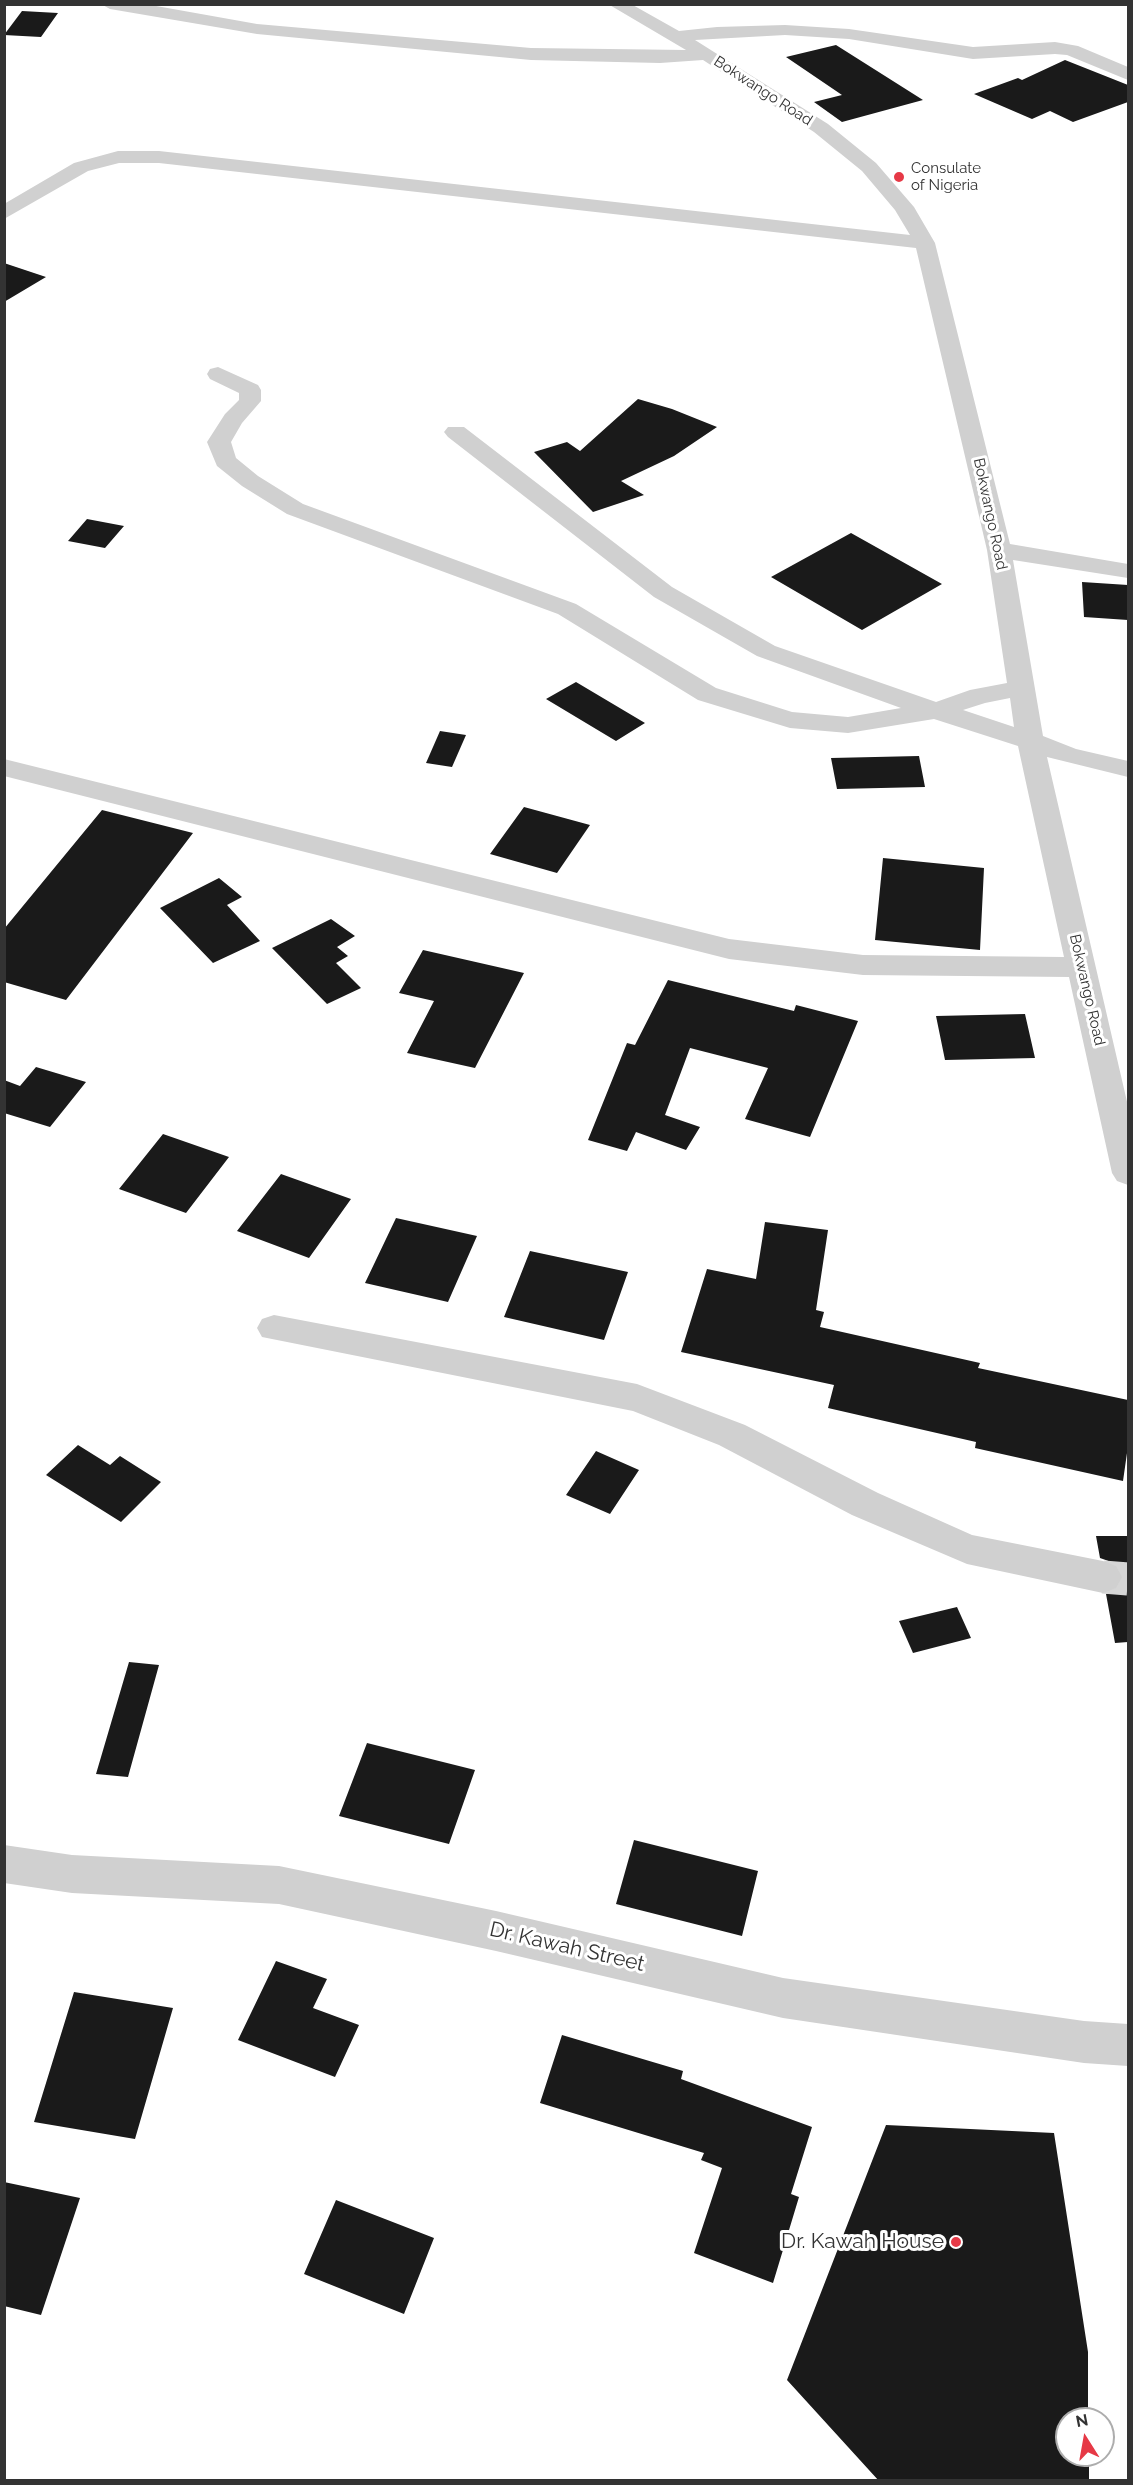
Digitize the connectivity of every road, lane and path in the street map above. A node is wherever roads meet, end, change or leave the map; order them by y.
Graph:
1 (110, 4) edge
2 (617, 4) edge
3 (676, 37) junction
4 (707, 54) junction
5 (1128, 74) edge
6 (4, 213) edge
7 (925, 243) junction
8 (218, 374) dead end
9 (456, 432) dead end
10 (999, 550) junction
11 (1128, 571) edge
12 (1022, 688) junction
13 (938, 710) junction
14 (1030, 741) junction
15 (4, 767) edge
16 (1128, 769) edge
17 (1082, 967) junction
18 (1128, 1173) edge
19 (274, 1328) dead end
20 (1103, 1577) tunnel mouth
21 (4, 1864) edge
22 (1128, 2045) edge

1 - 4 street
2 - 3 street, Bokwango Road
3 - 4 street, Bokwango Road
3 - 5 street
4 - 7 street, Bokwango Road
6 - 7 street
7 - 10 street, Bokwango Road
8 - 13 street
9 - 13 street
10 - 11 street
10 - 12 street, Bokwango Road
12 - 13 street
12 - 14 street, Bokwango Road
13 - 14 street
14 - 16 street
14 - 17 street, Bokwango Road
15 - 17 street
17 - 18 street, Bokwango Road
19 - 20 street
21 - 22 street, Dr. Kawah Street

